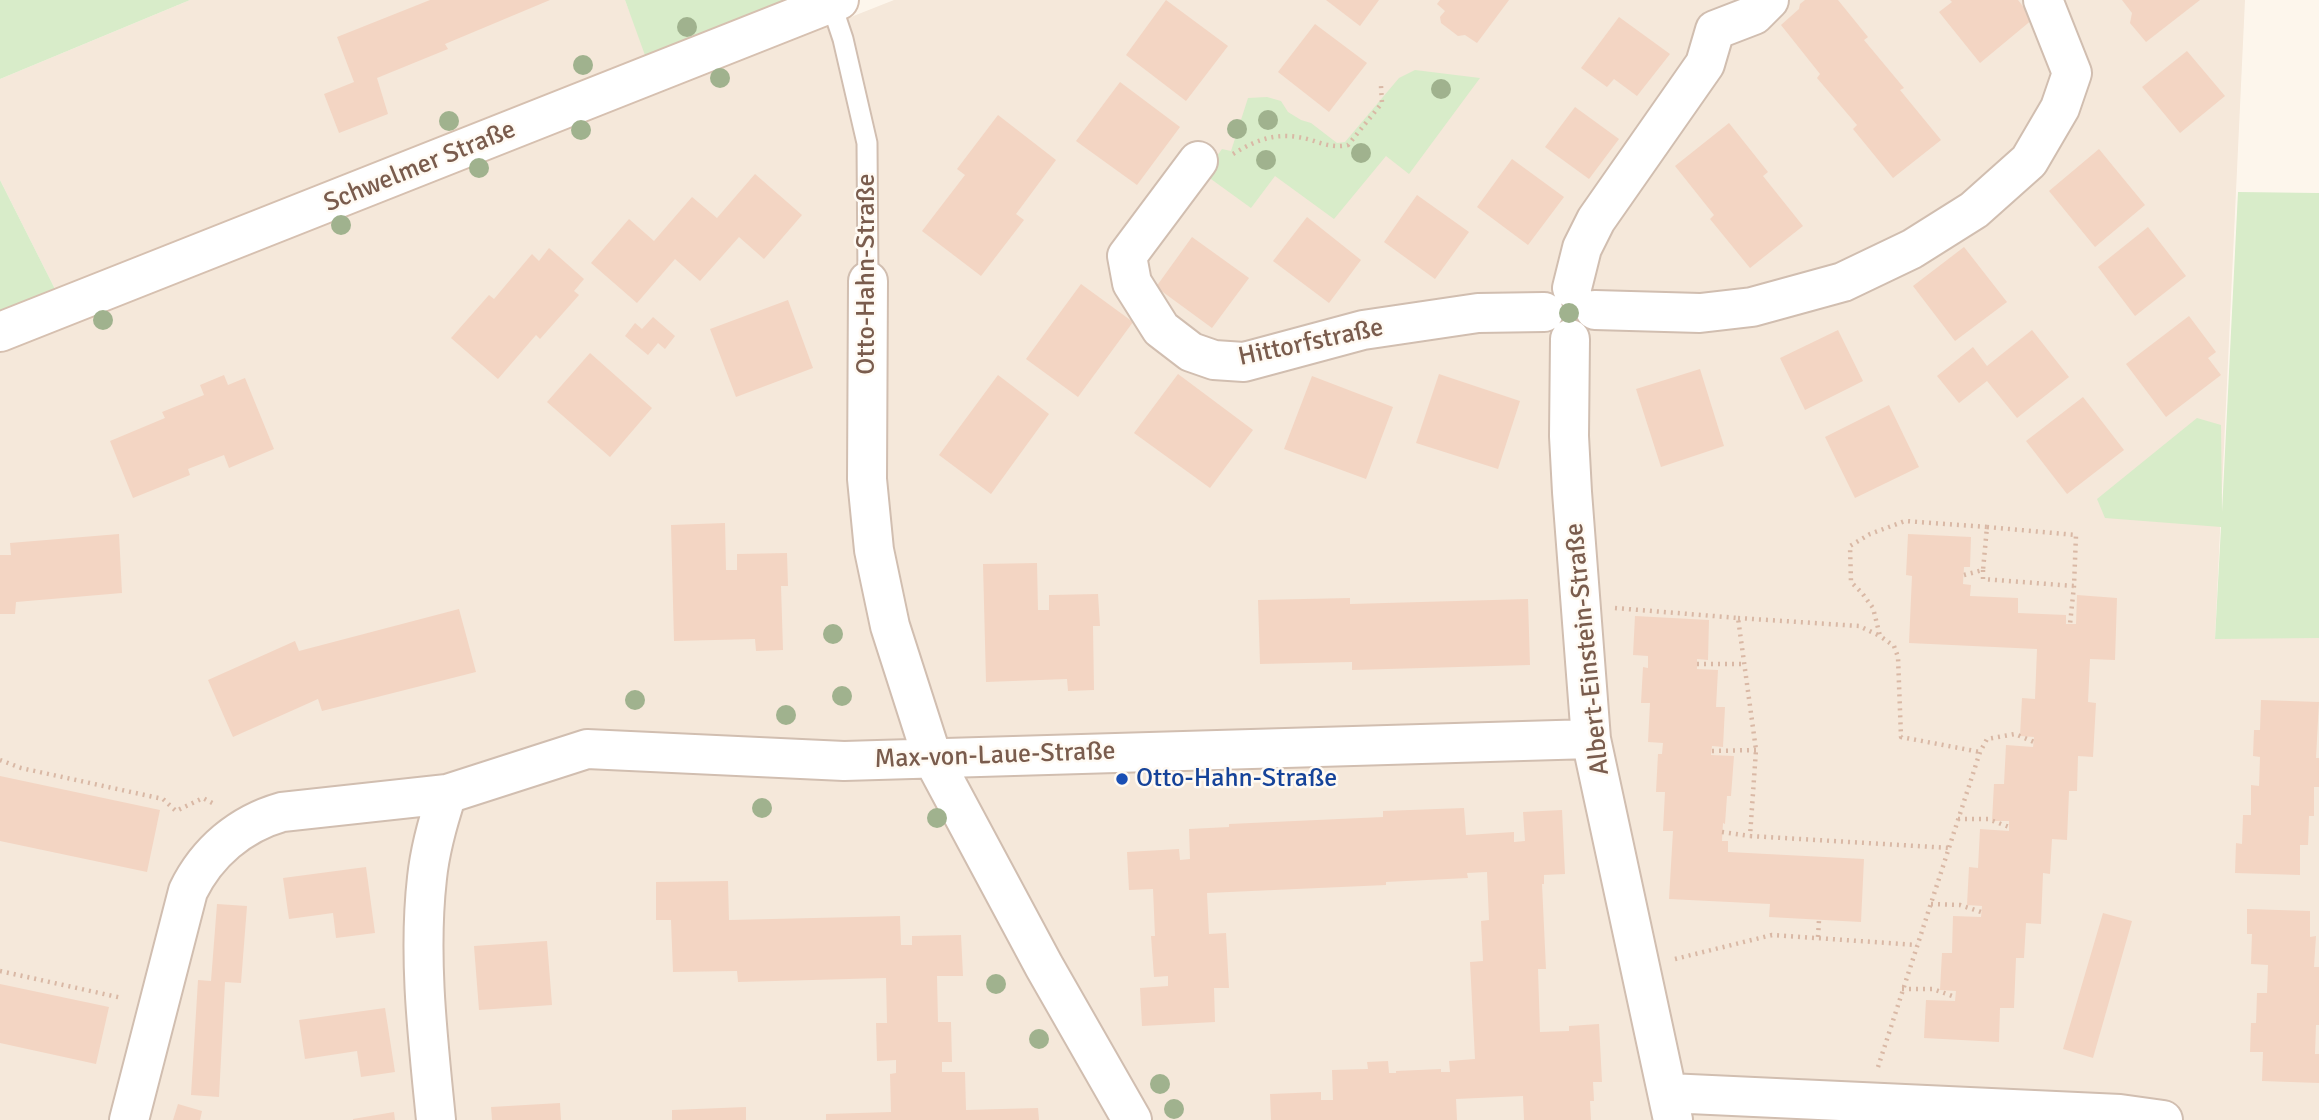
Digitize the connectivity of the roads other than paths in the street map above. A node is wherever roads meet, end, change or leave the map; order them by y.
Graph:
1 (1769, 0) edge
2 (2043, 0) edge
3 (835, 2) edge
4 (1214, 158) road end
5 (868, 281) joint
6 (1584, 299) junction
7 (1544, 312) junction
8 (0, 332) edge
9 (1570, 339) junction
10 (1591, 739) junction
11 (932, 757) junction
12 (447, 794) junction
13 (1670, 1106) edge
14 (129, 1120) edge
15 (436, 1120) edge
16 (1132, 1120) edge
17 (2163, 1120) edge

1 - 6 street
2 - 6 street
3 - 5 lane, Otto-Hahn-Straße
3 - 8 street, Schwelmer Straße
4 - 7 street, Hittorfstraße
5 - 11 street, Otto-Hahn-Straße
6 - 7 street
6 - 9 street
7 - 9 street
9 - 10 street, Albert-Einstein-Straße
10 - 11 street, Max-von-Laue-Straße
10 - 13 street, Albert-Einstein-Straße
11 - 12 street, Max-von-Laue-Straße
11 - 16 street, Otto-Hahn-Straße
12 - 14 street, Max-von-Laue-Straße
12 - 15 street
13 - 17 street

